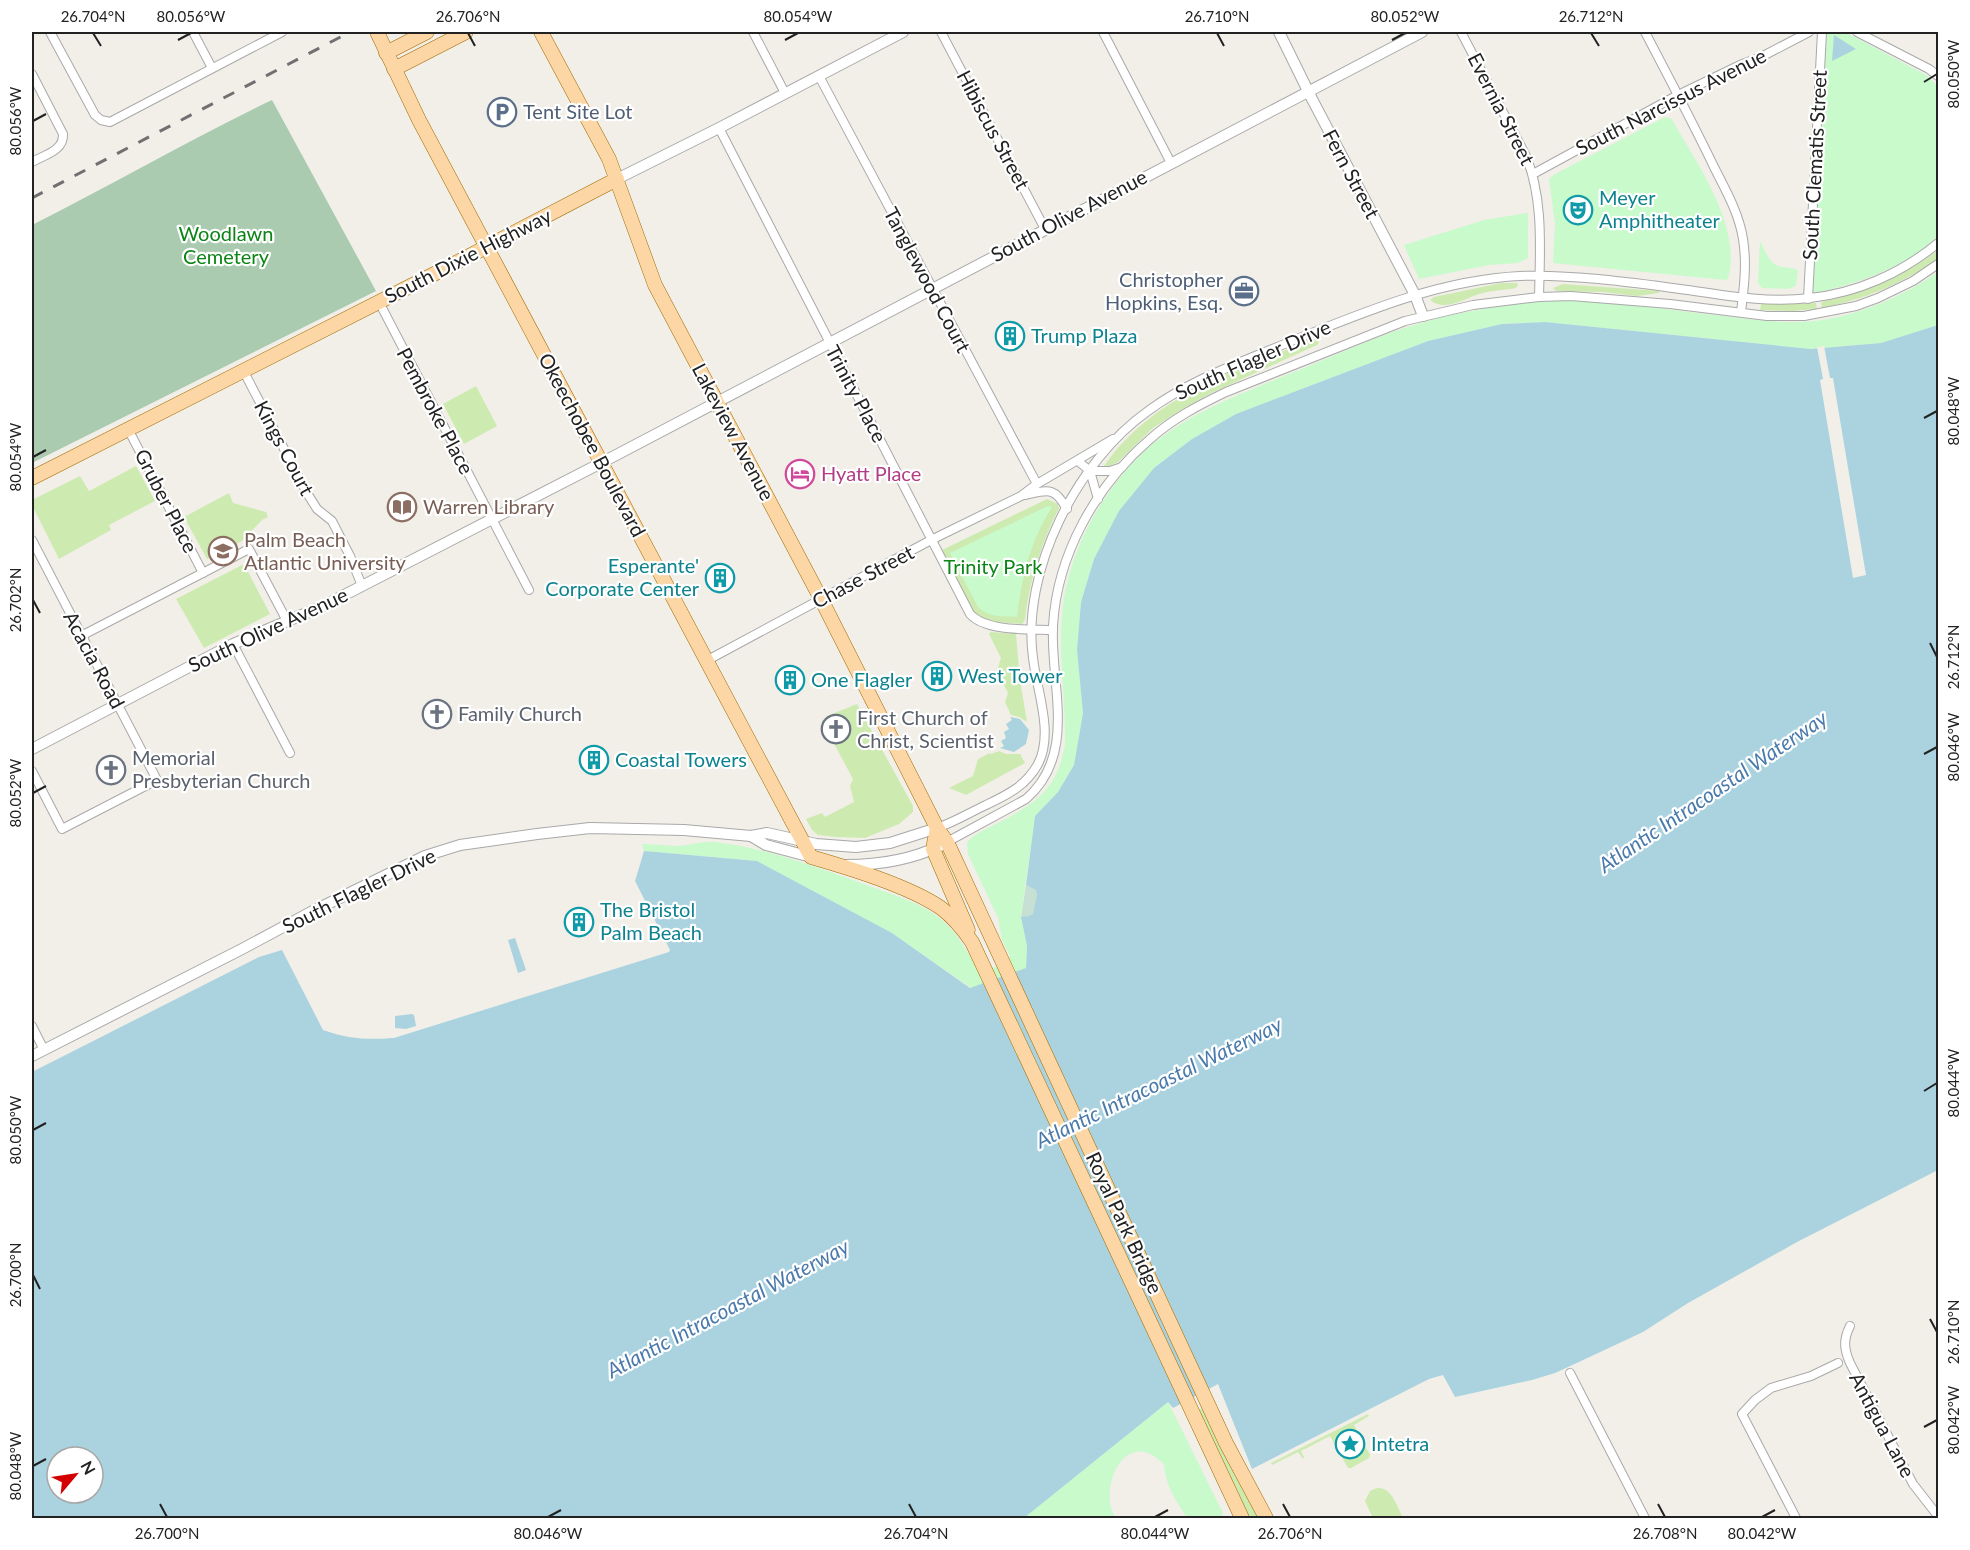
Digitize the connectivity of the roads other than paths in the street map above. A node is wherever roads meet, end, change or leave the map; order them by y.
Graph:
1 (50, 32) edge
2 (193, 32) edge
3 (282, 32) edge
4 (377, 32) edge
5 (427, 32) edge
6 (466, 32) edge
7 (541, 32) edge
8 (753, 32) edge
9 (903, 32) edge
10 (941, 32) edge
11 (1103, 32) edge
12 (1279, 32) edge
13 (1422, 32) edge
14 (1461, 32) edge
15 (1645, 32) edge
16 (1809, 32) edge
17 (1822, 32) edge
18 (1857, 32) edge
19 (386, 53) junction
20 (212, 68) junction
21 (394, 69) junction
22 (1937, 72) edge
23 (32, 74) edge
24 (819, 76) junction
25 (1308, 91) junction
26 (785, 93) junction
27 (1677, 95) junction
28 (719, 128) junction
29 (32, 162) edge
30 (1171, 163) junction
31 (1533, 174) junction
32 (617, 179) junction
33 (1045, 229) junction
34 (1938, 243) edge
35 (487, 248) junction
36 (1938, 264) edge
37 (1539, 275) junction
38 (931, 289) junction
39 (1416, 295) junction
40 (1539, 297) junction
41 (1743, 298) junction
42 (1808, 299) junction
43 (379, 302) junction
44 (1741, 312) junction
45 (1423, 316) junction
46 (829, 343) junction
47 (243, 370) junction
48 (717, 402) junction
49 (128, 429) junction
50 (1118, 437) junction
51 (1078, 461) junction
52 (601, 464) junction
53 (1123, 466) junction
54 (1090, 471) junction
55 (32, 478) edge
56 (1037, 484) junction
57 (1021, 496) junction
58 (1098, 499) junction
59 (1067, 509) junction
60 (492, 519) junction
61 (32, 540) edge
62 (931, 540) junction
63 (203, 573) junction
64 (363, 586) junction
65 (530, 590) dead end
66 (821, 599) junction
67 (287, 621) junction
68 (1032, 629) junction
69 (1053, 630) junction
70 (81, 636) junction
71 (233, 644) junction
72 (706, 661) junction
73 (117, 704) junction
74 (32, 749) edge
75 (290, 753) dead end
76 (32, 771) edge
77 (937, 828) junction
78 (751, 836) junction
79 (802, 841) junction
80 (947, 842) junction
81 (933, 849) junction
82 (811, 857) junction
83 (838, 865) junction
84 (972, 942) junction
85 (998, 951) joint
86 (32, 1026) edge
87 (44, 1050) junction
88 (32, 1056) edge
89 (1850, 1326) dead end
90 (1838, 1363) dead end
91 (1570, 1373) dead end
92 (1938, 1516) edge
93 (1242, 1518) edge
94 (1266, 1518) edge
95 (1645, 1518) edge
96 (1796, 1518) edge

1 - 20 street
2 - 20 street
3 - 20 street
4 - 19 main road, Okeechobee Boulevard
5 - 19 main road
6 - 21 main road
7 - 32 main road, Lakeview Avenue
8 - 26 street
9 - 24 street, South Dixie Highway
10 - 33 street, Hibiscus Street
11 - 30 street
12 - 25 street, Fern Street
13 - 25 street, South Olive Avenue
14 - 31 street, Evernia Street
15 - 27 street
16 - 27 street, South Narcissus Avenue
17 - 42 street, South Clematis Street
18 - 22 street
19 - 21 main road, Okeechobee Boulevard
21 - 35 main road, Okeechobee Boulevard
23 - 29 street
24 - 26 street, South Dixie Highway
24 - 38 street, Tanglewood Court
25 - 30 street, South Olive Avenue
25 - 39 street, Fern Street
26 - 28 street, South Dixie Highway
27 - 31 street, South Narcissus Avenue
27 - 41 street
28 - 32 street, South Dixie Highway
28 - 46 street, Trinity Place
30 - 33 street, South Olive Avenue
31 - 37 street, Evernia Street
32 - 35 main road, South Dixie Highway
32 - 48 main road, Lakeview Avenue
33 - 38 street, South Olive Avenue
34 - 42 street, South Flagler Drive
35 - 43 main road, South Dixie Highway
35 - 52 main road, Okeechobee Boulevard
36 - 44 street, South Flagler Drive
37 - 39 street, South Flagler Drive
37 - 40 street, Evernia Street
37 - 41 street, South Flagler Drive
38 - 46 street, South Olive Avenue
38 - 56 street, Tanglewood Court
39 - 45 street, Fern Street
39 - 50 street, South Flagler Drive
40 - 44 street, South Flagler Drive
40 - 45 street, South Flagler Drive
41 - 42 street, South Flagler Drive
41 - 44 street
43 - 47 main road, South Dixie Highway
43 - 60 street, Pembroke Place
45 - 53 street, South Flagler Drive
46 - 48 street, South Olive Avenue
46 - 62 street, Trinity Place
47 - 49 main road, South Dixie Highway
47 - 64 street, Kings Court
48 - 52 street, South Olive Avenue
48 - 66 main road, Lakeview Avenue
49 - 55 main road, South Dixie Highway
49 - 63 street, Gruber Place
50 - 51 street, Chase Street
50 - 54 street, South Flagler Drive
51 - 54 street
51 - 56 street, Chase Street
52 - 60 street, South Olive Avenue
52 - 72 main road, Okeechobee Boulevard
53 - 54 street
53 - 58 street, South Flagler Drive
54 - 58 street
54 - 59 street, South Flagler Drive
56 - 57 street, Chase Street
57 - 59 street, Chase Street
57 - 62 street, Chase Street
58 - 69 street, South Flagler Drive
59 - 68 street, South Flagler Drive
60 - 64 street, South Olive Avenue
60 - 65 street, Pembroke Place
61 - 70 street, Acacia Road
62 - 66 street, Chase Street
62 - 68 street, Trinity Place
63 - 67 street
63 - 70 street
64 - 67 street, South Olive Avenue
66 - 72 street, Chase Street
66 - 77 main road, Lakeview Avenue
67 - 71 street, South Olive Avenue
68 - 69 street, Trinity Place
68 - 77 street, South Flagler Drive
69 - 80 street, South Flagler Drive
70 - 73 street, Acacia Road
71 - 73 street, South Olive Avenue
71 - 75 street
72 - 79 main road, Okeechobee Boulevard
73 - 74 street, South Olive Avenue
73 - 76 street, Acacia Road
77 - 79 street, South Flagler Drive
77 - 80 main road, Lakeview Avenue
77 - 81 main road
78 - 79 street, South Flagler Drive
78 - 82 street, South Flagler Drive
78 - 87 street, South Flagler Drive
79 - 82 main road, Okeechobee Boulevard
80 - 81 street, South Flagler Drive
80 - 85 main road, Lakeview Avenue
81 - 83 street, South Flagler Drive
81 - 84 main road
82 - 83 main road, South Flagler Drive
83 - 84 main road
84 - 93 main road, Royal Park Bridge
85 - 94 main road, Royal Park Bridge
86 - 87 street
87 - 88 street, South Flagler Drive
89 - 92 street, Antigua Lane
90 - 96 street
91 - 95 street

